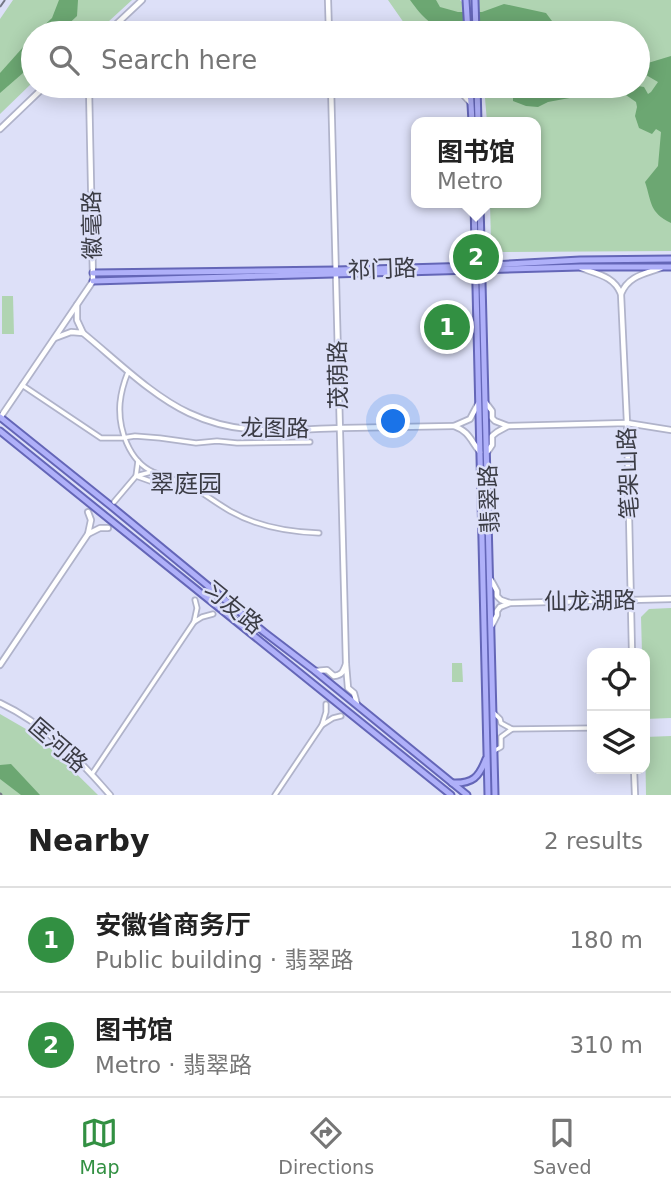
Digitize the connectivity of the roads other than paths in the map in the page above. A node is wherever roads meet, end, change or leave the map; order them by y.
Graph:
1 (142, 0) edge
2 (328, 0) edge
3 (466, 3) edge
4 (120, 21) edge
5 (329, 21) edge
6 (467, 21) edge
7 (33, 98) edge
8 (89, 98) edge
9 (331, 98) edge
10 (466, 98) edge
11 (471, 98) edge
12 (478, 98) edge
13 (471, 104) junction
14 (478, 110) junction
15 (472, 117) edge
16 (478, 117) edge
17 (0, 129) edge
18 (474, 208) edge
19 (480, 208) edge
20 (671, 259) edge
21 (580, 267) junction
22 (668, 267) edge
23 (479, 268) junction
24 (336, 272) junction
25 (93, 273) junction
26 (93, 281) junction
27 (621, 294) junction
28 (78, 303) junction
29 (83, 333) junction
30 (54, 338) junction
31 (129, 370) junction
32 (22, 385) junction
33 (479, 403) junction
34 (486, 403) junction
35 (0, 417) edge
36 (627, 424) junction
37 (454, 426) junction
38 (508, 426) junction
39 (340, 428) junction
40 (671, 430) edge
41 (0, 431) edge
42 (125, 437) junction
43 (310, 442) dead end
44 (488, 451) junction
45 (480, 452) junction
46 (138, 461) junction
47 (151, 472) junction
48 (136, 476) junction
49 (163, 476) junction
50 (114, 502) dead end
51 (88, 512) dead end
52 (108, 528) dead end
53 (319, 533) dead end
54 (89, 534) junction
55 (491, 580) junction
56 (671, 599) edge
57 (195, 600) dead end
58 (632, 600) junction
59 (510, 603) junction
60 (213, 614) dead end
61 (194, 622) junction
62 (492, 626) junction
63 (632, 648) edge
64 (346, 664) junction
65 (0, 665) edge
66 (316, 671) junction
67 (0, 703) edge
68 (326, 704) dead end
69 (356, 704) junction
70 (494, 712) junction
71 (341, 716) dead end
72 (322, 724) junction
73 (587, 728) edge
74 (512, 729) junction
75 (494, 751) junction
76 (487, 756) junction
77 (92, 774) junction
78 (634, 774) edge
79 (452, 783) junction
80 (110, 795) edge
81 (275, 795) edge
82 (451, 795) edge
83 (467, 795) edge
84 (488, 795) edge
85 (497, 795) edge
86 (635, 795) edge

1 - 4 street
2 - 5 street
3 - 6 main road
7 - 17 street
8 - 25 street, 徽毫路
9 - 24 street, 茂荫路
10 - 13 street
11 - 13 main road
12 - 14 main road
13 - 14 street
13 - 15 main road
14 - 16 main road
18 - 23 main road, 翡翠路
19 - 23 main road, 翡翠路
20 - 23 main road, 祁门路
21 - 22 main road, 祁门路
21 - 23 main road, 祁门路
21 - 27 street
22 - 27 street
23 - 24 main road, 祁门路
23 - 33 main road, 翡翠路
23 - 34 main road, 翡翠路
24 - 25 main road, 祁门路
24 - 26 main road, 祁门路
24 - 39 street, 茂荫路
25 - 26 street, 徽毫路
26 - 28 street, 徽毫路
27 - 36 street, 笔架山路
28 - 29 street
28 - 30 street, 徽毫路
29 - 30 street
29 - 31 street, 龙图路
30 - 32 street, 徽毫路
31 - 39 street, 龙图路
31 - 42 street
32 - 35 street, 徽毫路
32 - 42 street
33 - 37 street
33 - 45 main road, 翡翠路
34 - 38 street
34 - 44 main road, 翡翠路
35 - 66 main road, 习友路
36 - 38 street
36 - 40 street
36 - 58 street, 笔架山路
37 - 39 street, 龙图路
37 - 45 street
38 - 44 street
39 - 64 street, 茂荫路
41 - 82 main road, 习友路
42 - 43 street
42 - 46 street
44 - 55 main road, 翡翠路
45 - 76 main road, 翡翠路
46 - 47 street
46 - 48 street
47 - 48 street
47 - 49 street
48 - 49 street
48 - 50 street
49 - 53 street
51 - 54 street
52 - 54 street
54 - 65 street
55 - 59 street
55 - 62 main road, 翡翠路
56 - 58 street, 仙龙湖路
57 - 61 street
58 - 59 street, 仙龙湖路
58 - 63 street, 笔架山路
59 - 62 street
60 - 61 street
61 - 77 street
62 - 70 main road, 翡翠路
64 - 66 street
64 - 69 street, 茂荫路
66 - 69 main road, 习友路
67 - 77 street, 匡河路
68 - 72 street
69 - 79 main road, 习友路
70 - 74 street
70 - 75 main road, 翡翠路
71 - 72 street
72 - 81 street
73 - 74 street
74 - 75 street
75 - 85 main road, 翡翠路
76 - 79 main road
76 - 84 main road, 翡翠路
77 - 80 street, 匡河路
78 - 86 street
79 - 83 main road, 习友路

